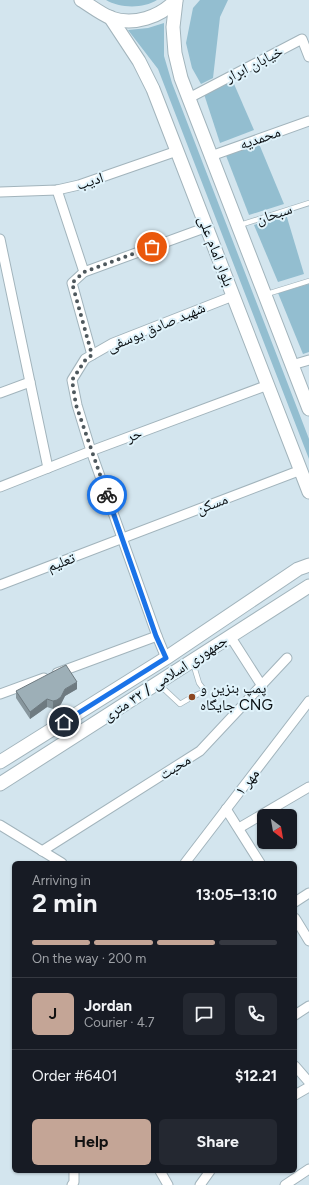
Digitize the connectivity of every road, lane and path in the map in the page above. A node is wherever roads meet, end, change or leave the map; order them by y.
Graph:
1 (81, 0) edge
2 (176, 1) edge
3 (110, 17) junction
4 (309, 57) edge
5 (189, 98) junction
6 (309, 121) edge
7 (177, 151) junction
8 (211, 156) junction
9 (0, 186) edge
10 (57, 190) junction
11 (0, 192) edge
12 (309, 203) edge
13 (238, 226) junction
14 (207, 227) junction
15 (0, 239) edge
16 (84, 272) junction
17 (309, 281) edge
18 (265, 295) junction
19 (233, 296) junction
20 (92, 355) junction
21 (309, 360) edge
22 (292, 365) junction
23 (30, 382) junction
24 (268, 385) junction
25 (0, 393) edge
26 (309, 409) edge
27 (92, 451) junction
28 (48, 468) junction
29 (301, 470) junction
30 (0, 487) edge
31 (309, 492) edge
32 (123, 538) junction
33 (309, 565) edge
34 (0, 585) edge
35 (309, 586) edge
36 (156, 636) junction
37 (230, 636) junction
38 (166, 658) junction
39 (287, 658) dead end
40 (192, 661) junction
41 (262, 686) junction
42 (152, 687) junction
43 (0, 694) edge
44 (309, 701) edge
45 (0, 762) edge
46 (0, 784) edge
47 (309, 787) edge
48 (226, 809) junction
49 (0, 825) edge
50 (238, 828) junction
51 (42, 851) junction
52 (59, 861) edge
53 (187, 861) edge
54 (259, 861) edge
55 (309, 893) edge
56 (297, 901) edge
57 (297, 921) edge
58 (309, 941) edge
59 (309, 1006) edge
60 (297, 1014) edge
61 (297, 1068) edge
62 (309, 1082) edge
63 (309, 1087) edge
64 (297, 1094) edge
65 (309, 1170) edge
66 (74, 1173) edge
67 (161, 1173) edge
68 (209, 1173) edge
69 (75, 1184) edge
70 (168, 1185) edge
71 (200, 1185) edge
72 (285, 1185) edge

1 - 3 main road
2 - 3 main road
2 - 5 main road, بلوار امام علی
3 - 7 main road, بلوار امام علی
4 - 5 street, خیابان ابرار
5 - 8 main road, بلوار امام علی
6 - 8 street, محمدیه
7 - 10 street, ادیب
7 - 14 main road, بلوار امام علی
8 - 13 main road, بلوار امام علی
9 - 11 street
10 - 11 street, ادیب
10 - 16 street
12 - 13 lane, سبحان
13 - 18 main road, بلوار امام علی
14 - 16 street
14 - 19 main road, بلوار امام علی
15 - 23 street
16 - 20 street
17 - 18 lane
18 - 22 main road, بلوار امام علی
19 - 20 street, شهید صادق یوسفی
19 - 24 main road, بلوار امام علی
20 - 27 street, شهید صادق یوسفی
21 - 22 street
22 - 26 main road, بلوار امام علی
23 - 25 street
23 - 28 street
24 - 27 street, حر
24 - 29 main road, بلوار امام علی
27 - 28 street, حر
27 - 32 street, شهید صادق یوسفی
28 - 30 street, حر
29 - 31 main road, بلوار امام علی
29 - 32 street, مسکن
32 - 34 street, تعلیم
32 - 36 street, شهید صادق یوسفی
33 - 38 main road, جمهوری اسلامی / ۳۲ متری
35 - 37 main road, جمهوری اسلامی / ۳۲ متری
36 - 38 street, شهید صادق یوسفی
36 - 43 street
37 - 40 main road, جمهوری اسلامی / ۳۲ متری
37 - 41 street
38 - 45 main road, جمهوری اسلامی / ۳۲ متری
39 - 41 street, محبت
40 - 42 main road, جمهوری اسلامی / ۳۲ متری
40 - 42 lane
41 - 51 street, محبت
42 - 46 main road, جمهوری اسلامی / ۳۲ متری
44 - 48 street, مهر ۱
47 - 50 street
48 - 50 street
48 - 53 street, مهر ۱
49 - 51 street
50 - 54 street
51 - 52 street
55 - 56 street
57 - 58 street
59 - 60 street
61 - 62 street
63 - 64 street
65 - 72 street
66 - 69 street
67 - 70 street
68 - 71 street

